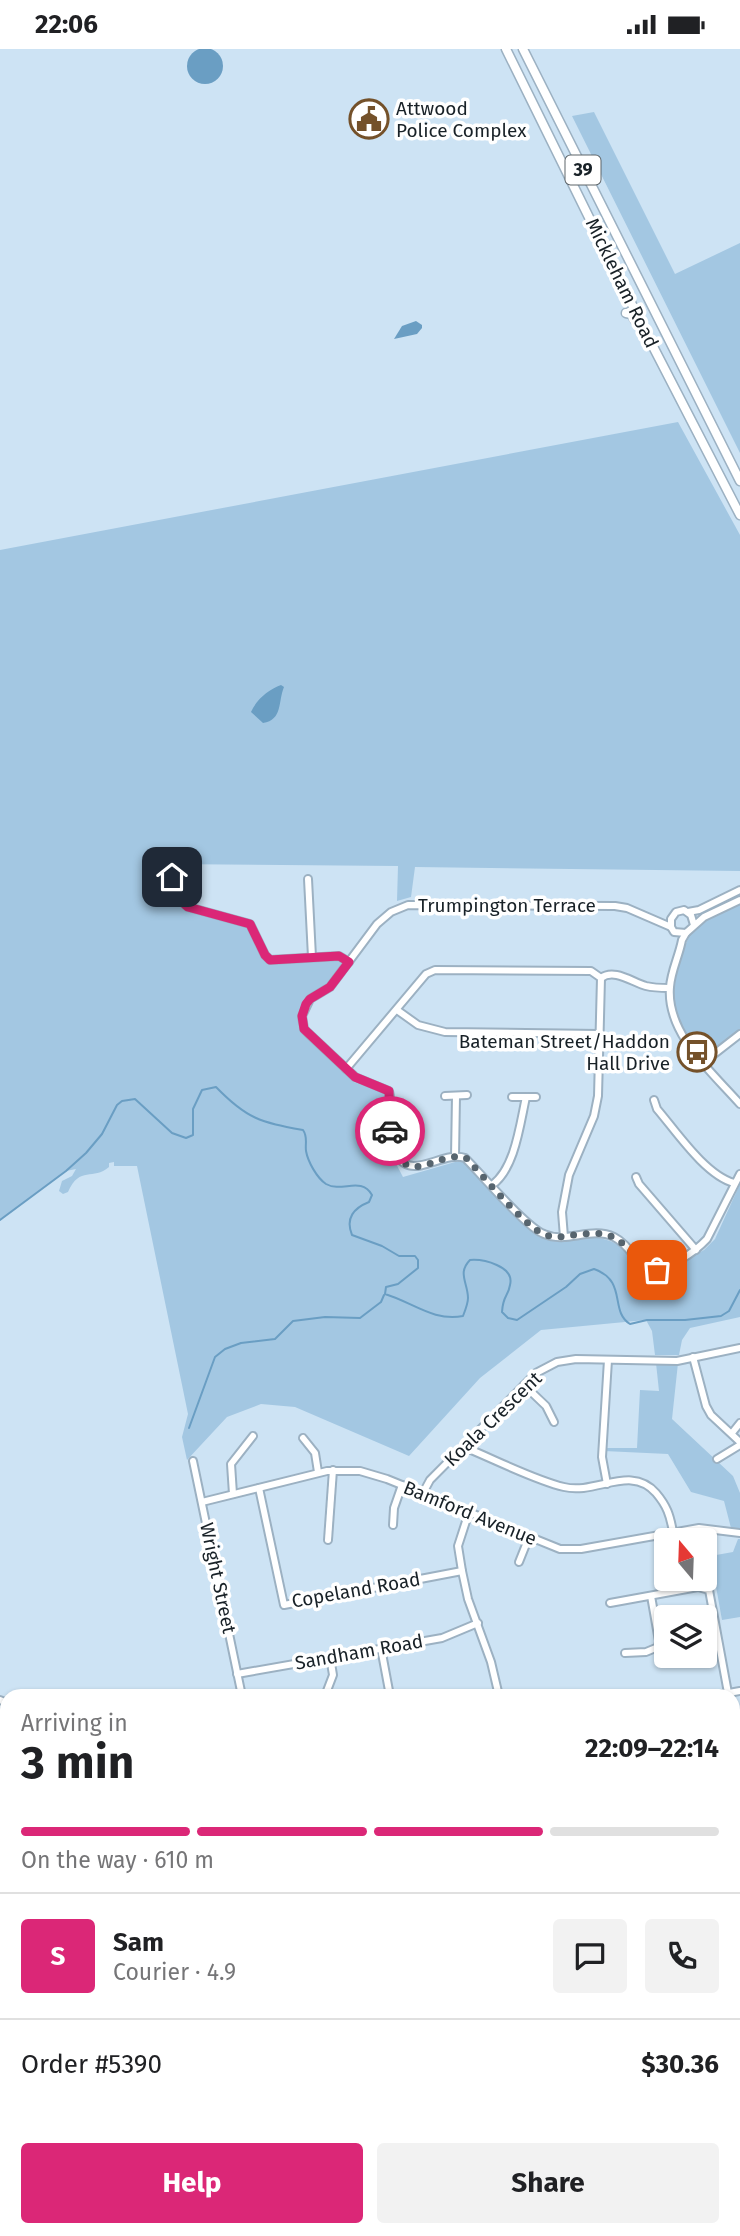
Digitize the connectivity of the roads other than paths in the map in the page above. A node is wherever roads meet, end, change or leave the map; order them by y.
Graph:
1 (506, 49) edge
2 (523, 49) edge
3 (558, 155) junction
4 (577, 157) junction
5 (649, 302) junction
6 (631, 308) junction
7 (740, 481) edge
8 (740, 515) edge
9 (172, 877) dead end
10 (308, 879) dead end
11 (740, 890) edge
12 (740, 900) edge
13 (688, 912) junction
14 (673, 915) junction
15 (647, 916) junction
16 (694, 925) junction
17 (673, 929) junction
18 (686, 933) junction
19 (679, 954) junction
20 (312, 957) junction
21 (349, 962) junction
22 (601, 978) junction
23 (669, 988) junction
24 (397, 1010) junction
25 (599, 1034) junction
26 (740, 1034) edge
27 (704, 1062) junction
28 (346, 1069) junction
29 (467, 1095) dead end
30 (445, 1096) dead end
31 (456, 1096) junction
32 (512, 1097) dead end
33 (526, 1097) junction
34 (536, 1097) dead end
35 (654, 1100) dead end
36 (740, 1104) edge
37 (455, 1157) junction
38 (740, 1174) edge
39 (636, 1177) dead end
40 (733, 1183) junction
41 (492, 1185) junction
42 (564, 1237) junction
43 (696, 1251) junction
44 (740, 1348) edge
45 (693, 1357) junction
46 (608, 1360) junction
47 (524, 1385) junction
48 (554, 1422) dead end
49 (740, 1423) edge
50 (732, 1433) junction
51 (253, 1436) dead end
52 (303, 1438) dead end
53 (740, 1443) edge
54 (464, 1447) junction
55 (717, 1459) dead end
56 (193, 1461) dead end
57 (333, 1470) junction
58 (318, 1472) junction
59 (607, 1484) junction
60 (402, 1485) junction
61 (259, 1487) junction
62 (423, 1493) junction
63 (233, 1494) junction
64 (202, 1502) junction
65 (469, 1512) junction
66 (393, 1525) dead end
67 (672, 1528) edge
68 (718, 1530) edge
69 (740, 1533) edge
70 (654, 1535) edge
71 (529, 1537) junction
72 (328, 1540) dead end
73 (519, 1562) dead end
74 (462, 1571) junction
75 (651, 1596) junction
76 (610, 1603) dead end
77 (478, 1623) junction
78 (381, 1649) junction
79 (625, 1653) dead end
80 (330, 1657) junction
81 (237, 1674) junction
82 (240, 1689) edge
83 (327, 1689) edge
84 (389, 1689) edge
85 (497, 1689) edge
86 (727, 1689) edge

1 - 3 main road, Mickleham Road / 39
2 - 4 main road, Mickleham Road / 39
3 - 4 main road
3 - 6 main road, Mickleham Road / 39
4 - 5 main road, Mickleham Road / 39
5 - 6 main road
5 - 7 main road, Mickleham Road / 39
6 - 8 main road, Mickleham Road / 39
9 - 20 street
10 - 20 street
11 - 13 street
12 - 16 street
13 - 14 street
13 - 16 street
14 - 15 street, Trumpington Terrace
14 - 17 street
15 - 17 street, Trumpington Terrace
15 - 21 street, Trumpington Terrace
16 - 18 street
17 - 18 street
17 - 19 street
18 - 19 street
19 - 23 street
20 - 21 street
21 - 28 street, Trumpington Terrace
22 - 23 street
22 - 24 street
22 - 25 street
23 - 27 street
24 - 25 street
24 - 28 street
25 - 42 street
26 - 27 street
27 - 36 street
28 - 37 street, Trumpington Terrace
29 - 31 street
30 - 31 street
31 - 37 street
32 - 33 street
33 - 34 street
33 - 41 street
35 - 40 street
37 - 41 street
38 - 40 street
39 - 43 street
40 - 43 street
41 - 42 street
42 - 43 street
44 - 45 street, Koala Crescent
45 - 46 street, Koala Crescent
45 - 50 street
46 - 47 street, Koala Crescent
46 - 59 street
47 - 48 street
47 - 54 street, Koala Crescent
49 - 50 street
50 - 53 street
51 - 63 street
52 - 58 street
53 - 55 street
54 - 59 street
54 - 62 street, Koala Crescent
56 - 64 street, Wright Street
57 - 58 street, Bamford Avenue
57 - 60 street, Bamford Avenue
57 - 72 street
58 - 61 street, Bamford Avenue
59 - 67 street
60 - 62 street, Bamford Avenue
60 - 66 street
61 - 63 street, Bamford Avenue
61 - 74 street, Copeland Road
62 - 65 street, Bamford Avenue
63 - 64 street, Bamford Avenue
64 - 81 street, Wright Street
65 - 71 street, Bamford Avenue
65 - 74 street
68 - 69 street, Bamford Avenue
70 - 71 street, Bamford Avenue
71 - 73 street
74 - 77 street
75 - 76 street
75 - 79 street
75 - 86 street
77 - 78 street, Sandham Road
77 - 85 street
78 - 80 street, Sandham Road
78 - 84 street
80 - 81 street, Sandham Road
80 - 83 street
81 - 82 street, Wright Street

